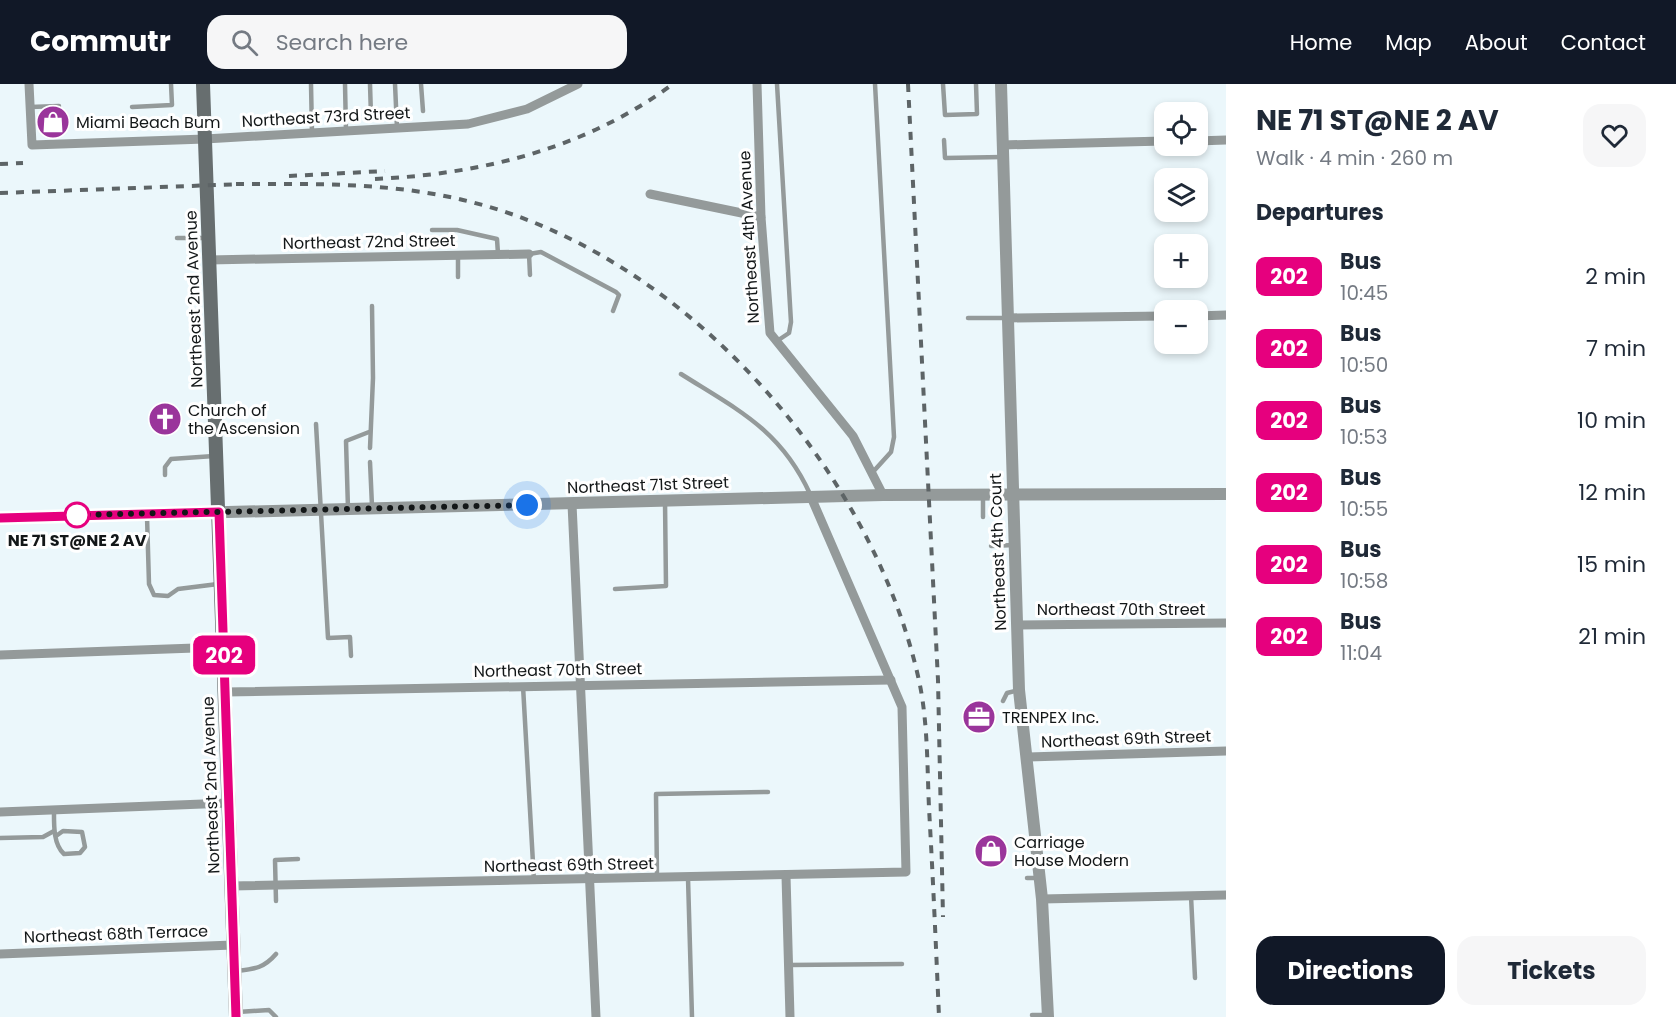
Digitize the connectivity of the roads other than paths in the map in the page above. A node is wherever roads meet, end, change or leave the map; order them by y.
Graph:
1 (29, 84) edge
2 (171, 84) edge
3 (203, 84) edge
4 (311, 84) edge
5 (345, 84) edge
6 (370, 84) edge
7 (394, 84) edge
8 (421, 84) edge
9 (578, 84) edge
10 (757, 84) edge
11 (777, 84) edge
12 (875, 84) edge
13 (943, 84) edge
14 (976, 84) edge
15 (1001, 84) edge
16 (60, 106) dead end
17 (30, 107) junction
18 (132, 107) dead end
19 (423, 111) dead end
20 (371, 116) dead end
21 (397, 128) junction
22 (346, 131) junction
23 (312, 133) junction
24 (205, 139) junction
25 (944, 140) dead end
26 (1226, 140) edge
27 (1208, 141) edge
28 (1154, 142) edge
29 (1002, 151) junction
30 (650, 194) dead end
31 (761, 217) junction
32 (432, 230) dead end
33 (177, 238) dead end
34 (208, 238) junction
35 (498, 254) junction
36 (529, 254) junction
37 (458, 255) junction
38 (209, 260) junction
39 (530, 275) dead end
40 (458, 277) dead end
41 (372, 306) dead end
42 (613, 311) dead end
43 (1226, 315) edge
44 (1154, 316) edge
45 (1208, 316) edge
46 (968, 318) dead end
47 (1008, 318) junction
48 (777, 341) junction
49 (681, 374) dead end
50 (316, 423) dead end
51 (369, 432) junction
52 (370, 448) dead end
53 (217, 456) junction
54 (370, 462) dead end
55 (872, 473) junction
56 (165, 475) dead end
57 (1226, 494) edge
58 (883, 495) junction
59 (983, 495) junction
60 (1012, 496) junction
61 (812, 497) junction
62 (665, 501) junction
63 (572, 504) junction
64 (372, 508) junction
65 (348, 509) junction
66 (322, 511) junction
67 (219, 512) junction
68 (147, 513) junction
69 (983, 517) dead end
70 (0, 518) edge
71 (1014, 545) junction
72 (991, 546) dead end
73 (221, 584) junction
74 (615, 589) dead end
75 (1226, 623) edge
76 (1017, 625) junction
77 (223, 647) junction
78 (0, 655) edge
79 (351, 656) dead end
80 (891, 680) junction
81 (580, 685) junction
82 (523, 686) junction
83 (1019, 690) junction
84 (225, 692) junction
85 (1003, 701) dead end
86 (1226, 751) edge
87 (1028, 756) junction
88 (768, 792) dead end
89 (228, 803) junction
90 (54, 810) junction
91 (0, 812) edge
92 (55, 834) junction
93 (0, 838) edge
94 (298, 859) dead end
95 (786, 876) junction
96 (657, 878) junction
97 (688, 878) junction
98 (1027, 878) dead end
99 (1040, 878) junction
100 (590, 879) junction
101 (534, 881) junction
102 (232, 886) junction
103 (275, 886) junction
104 (1226, 895) edge
105 (1191, 896) junction
106 (1042, 899) junction
107 (276, 901) dead end
108 (233, 945) junction
109 (0, 954) edge
110 (276, 954) dead end
111 (902, 964) dead end
112 (789, 966) junction
113 (234, 971) junction
114 (1195, 978) dead end
115 (236, 1014) edge
116 (1032, 1015) dead end
117 (1048, 1016) edge
118 (276, 1017) edge
119 (596, 1017) edge
120 (692, 1017) edge
121 (790, 1017) edge

1 - 17 street
2 - 18 lane
3 - 24 main road, Northeast 2nd Avenue
4 - 23 lane
5 - 22 lane
6 - 20 lane
7 - 21 lane
8 - 19 lane
9 - 21 street, Northeast 73rd Street
10 - 31 street, Northeast 4th Avenue
11 - 48 lane
12 - 55 lane
13 - 14 lane
15 - 29 street, Northeast 4th Court
16 - 17 lane
17 - 24 street, Northeast 73rd Street
21 - 22 street, Northeast 73rd Street
22 - 23 street, Northeast 73rd Street
23 - 24 street, Northeast 73rd Street
24 - 34 main road, Northeast 2nd Avenue
25 - 29 lane
26 - 27 street
28 - 29 street
29 - 47 street, Northeast 4th Court
30 - 31 street
31 - 48 street, Northeast 4th Avenue
32 - 35 lane
33 - 34 lane
34 - 38 main road, Northeast 2nd Avenue
35 - 36 street, Northeast 72nd Street
35 - 37 street, Northeast 72nd Street
36 - 39 lane
36 - 42 lane
37 - 38 street, Northeast 72nd Street
37 - 40 lane
38 - 53 main road, Northeast 2nd Avenue
41 - 51 lane
43 - 45 street
44 - 47 street
46 - 47 lane
47 - 60 street, Northeast 4th Court
48 - 55 street, Northeast 4th Avenue
49 - 61 lane
50 - 66 lane
51 - 52 lane
51 - 65 lane
53 - 56 lane
53 - 67 main road, Northeast 2nd Avenue
54 - 64 lane
55 - 58 street, Northeast 4th Avenue
57 - 60 street, Northeast 71st Street
58 - 59 street, Northeast 71st Street
58 - 61 street, Northeast 71st Street
59 - 60 street, Northeast 71st Street
59 - 69 lane
60 - 71 street, Northeast 4th Court
61 - 62 street, Northeast 71st Street
61 - 80 street
62 - 63 street, Northeast 71st Street
62 - 74 lane
63 - 64 street, Northeast 71st Street
63 - 81 street
64 - 65 street, Northeast 71st Street
65 - 66 street, Northeast 71st Street
66 - 67 street, Northeast 71st Street
66 - 79 lane
67 - 68 street, Northeast 71st Street
67 - 73 main road, Northeast 2nd Avenue
68 - 70 street, Northeast 71st Street
68 - 73 lane
71 - 72 lane
71 - 76 street, Northeast 4th Court
73 - 77 main road, Northeast 2nd Avenue
75 - 76 street, Northeast 70th Street
76 - 83 street, Northeast 4th Court
77 - 78 street
77 - 84 main road, Northeast 2nd Avenue
80 - 81 street, Northeast 70th Street
80 - 95 street, Northeast 69th Street
81 - 82 street, Northeast 70th Street
81 - 100 street
82 - 84 street, Northeast 70th Street
82 - 101 lane
83 - 85 lane
83 - 87 street, Northeast 4th Court
84 - 89 main road, Northeast 2nd Avenue
86 - 87 street, Northeast 69th Street
87 - 99 street, Northeast 4th Court
88 - 96 lane
89 - 90 street
89 - 102 main road, Northeast 2nd Avenue
90 - 91 street
90 - 92 lane
92 - 92 lane
92 - 93 lane
94 - 103 lane
95 - 97 street, Northeast 69th Street
95 - 112 street
96 - 97 street, Northeast 69th Street
96 - 100 street, Northeast 69th Street
97 - 120 lane
98 - 99 lane
99 - 106 street, Northeast 4th Court
100 - 101 street, Northeast 69th Street
100 - 119 street
101 - 103 street, Northeast 69th Street
102 - 103 street, Northeast 69th Street
102 - 108 main road, Northeast 2nd Avenue
103 - 107 lane
104 - 105 street
105 - 106 street
105 - 114 lane
106 - 117 street, Northeast 4th Court
108 - 109 street, Northeast 68th Terrace
108 - 113 main road, Northeast 2nd Avenue
110 - 113 lane
111 - 112 lane
112 - 121 street
113 - 115 main road, Northeast 2nd Avenue
115 - 118 lane
116 - 117 lane

